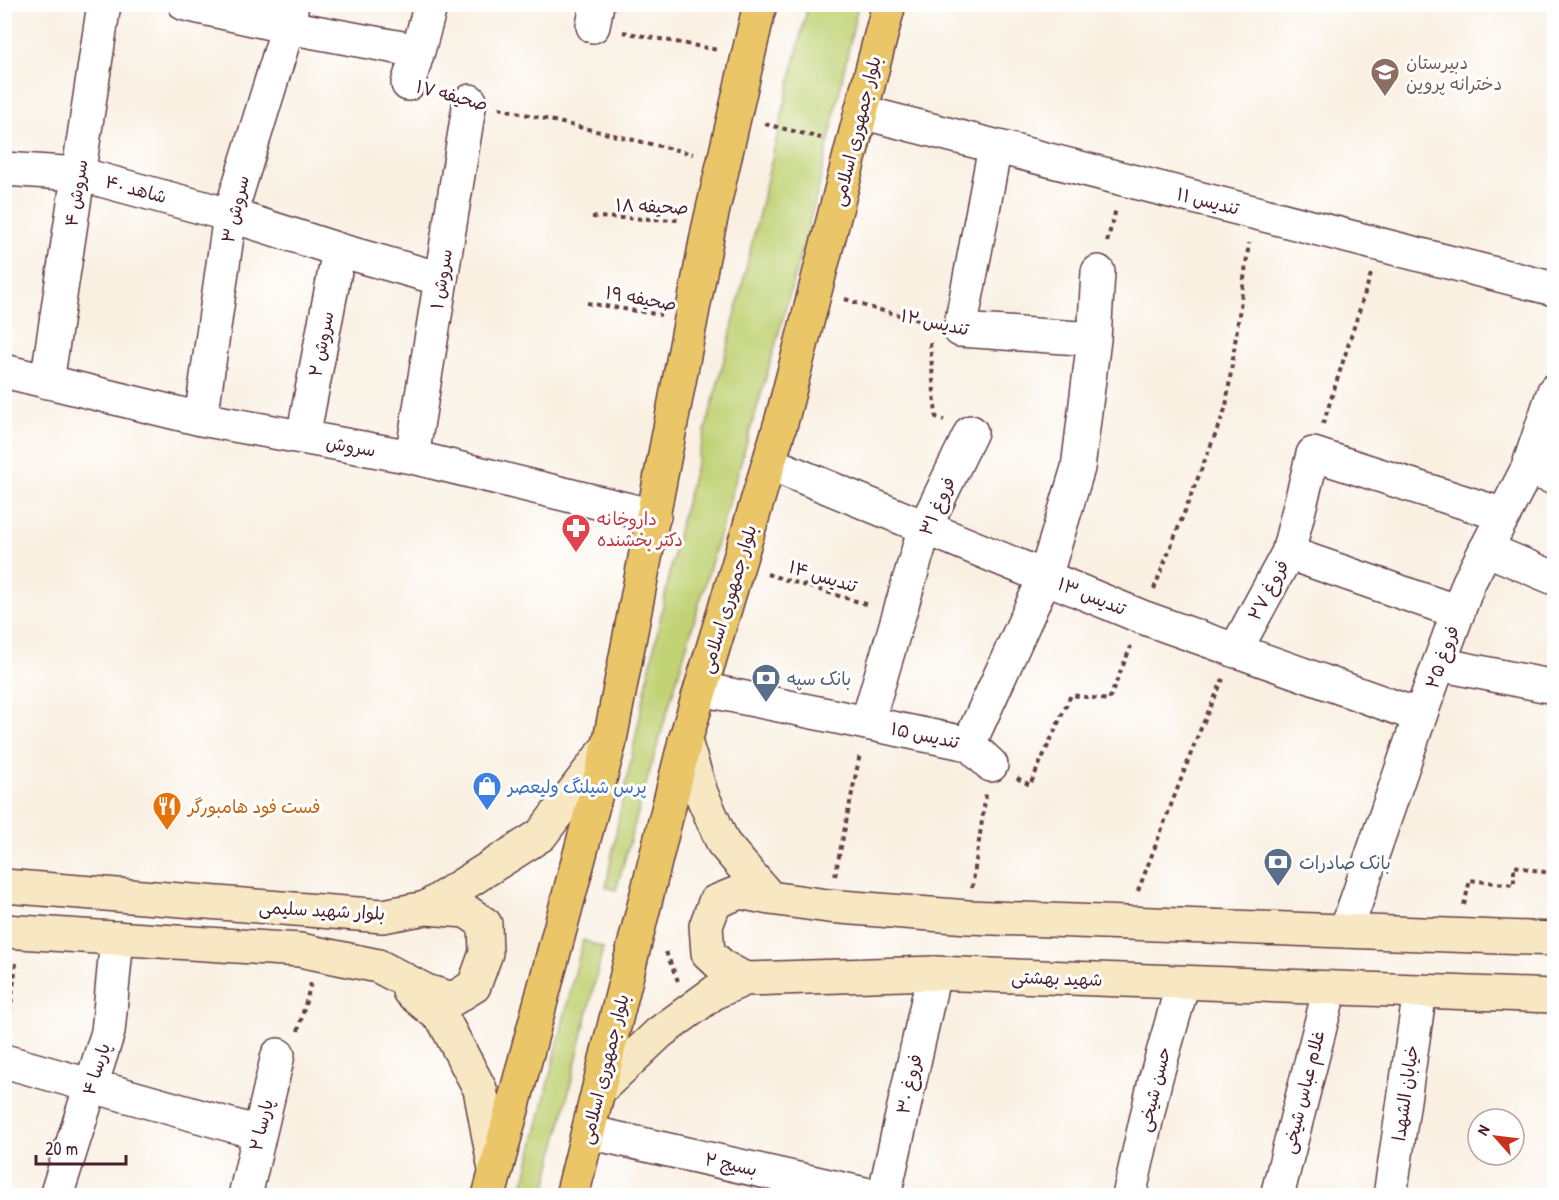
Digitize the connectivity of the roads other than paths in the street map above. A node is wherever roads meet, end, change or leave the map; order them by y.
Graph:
1 (104, 4) edge
2 (185, 4) edge
3 (431, 4) edge
4 (760, 4) edge
5 (770, 4) edge
6 (889, 4) edge
7 (290, 16) edge
8 (418, 51) junction
9 (748, 61) junction
10 (408, 84) dead end
11 (470, 101) road end
12 (861, 112) junction
13 (995, 147) junction
14 (4, 169) edge
15 (79, 174) junction
16 (230, 215) junction
17 (339, 250) junction
18 (1098, 272) road end
19 (441, 279) junction
20 (1554, 289) edge
21 (1094, 339) junction
22 (4, 371) edge
23 (47, 382) junction
24 (1554, 391) edge
25 (201, 419) junction
26 (971, 432) road end
27 (303, 437) junction
28 (412, 456) junction
29 (769, 463) junction
30 (1541, 473) edge
31 (1504, 515) junction
32 (654, 516) junction
33 (926, 527) junction
34 (1486, 549) junction
35 (1288, 553) junction
36 (1045, 577) junction
37 (1554, 578) edge
38 (1458, 612) junction
39 (1235, 651) junction
40 (1439, 664) junction
41 (1554, 687) edge
42 (701, 689) junction
43 (1420, 716) junction
44 (867, 723) junction
45 (685, 741) junction
46 (609, 745) junction
47 (4, 886) edge
48 (770, 898) junction
49 (426, 908) junction
50 (1346, 931) junction
51 (12, 932) edge
52 (117, 938) junction
53 (1554, 939) edge
54 (378, 966) junction
55 (934, 974) junction
56 (745, 979) junction
57 (1183, 983) junction
58 (1330, 988) junction
59 (1420, 991) junction
60 (1554, 996) edge
61 (6, 1046) edge
62 (278, 1055) road end
63 (90, 1084) junction
64 (599, 1090) junction
65 (588, 1132) junction
66 (259, 1133) junction
67 (492, 1183) edge
68 (56, 1196) edge
69 (244, 1196) edge
70 (572, 1196) edge
71 (874, 1196) edge
72 (884, 1196) edge
73 (1128, 1196) edge
74 (1277, 1196) edge
75 (1390, 1196) edge

1 - 15 street, سروش ۴
2 - 7 street, صحیفه ۱۷
3 - 8 street
4 - 9 main road
5 - 9 main road
6 - 12 main road, بلوار جمهوری اسلامی
7 - 8 street, صحیفه ۱۷
7 - 16 street, سروش ۳
8 - 10 street, صحیفه ۱۷
9 - 32 main road
11 - 19 street, سروش ۱
12 - 13 street, تندیس ۱۱
12 - 29 main road, بلوار جمهوری اسلامی
13 - 20 street, تندیس ۱۱
13 - 21 street, تندیس ۱۲
14 - 15 street, شاهد ۴۰
15 - 16 street, شاهد ۴۰
15 - 23 street, سروش ۴
16 - 17 street, شاهد ۴۰
16 - 25 street, سروش ۳
17 - 19 street, شاهد ۴۰
17 - 27 street, سروش ۲
18 - 21 street, تندیس ۱۵
19 - 28 street, سروش ۱
21 - 36 street, تندیس ۱۵
22 - 23 street, سروش
23 - 25 street, سروش
24 - 30 street, فروغ ۲۵
25 - 27 street, سروش
26 - 33 street, فروغ ۳۱
27 - 28 street, سروش
28 - 32 street, سروش
29 - 33 street, تندیس ۱۳
29 - 42 main road, بلوار جمهوری اسلامی
30 - 31 street, فروغ ۲۵
31 - 34 street, فروغ ۲۵
31 - 35 street, فروغ ۲۷
32 - 46 main road
33 - 36 street, تندیس ۱۳
33 - 44 street, فروغ ۳۱
34 - 37 street
34 - 38 street, فروغ ۲۵
35 - 38 street
35 - 39 street, فروغ ۲۷
36 - 39 street, تندیس ۱۳
36 - 44 street, تندیس ۱۵
38 - 40 street, فروغ ۲۵
39 - 43 street, تندیس ۱۳
40 - 41 street
40 - 43 street, فروغ ۲۵
42 - 44 street, تندیس ۱۵
42 - 45 main road, بلوار جمهوری اسلامی
43 - 50 street, فروغ ۲۵
45 - 48 main road
45 - 64 main road, بلوار جمهوری اسلامی
46 - 49 main road, بلوار شهید سلیمی
46 - 67 main road
47 - 49 main road, بلوار شهید سلیمی
48 - 50 main road
48 - 56 main road
49 - 54 main road
50 - 53 main road
51 - 52 main road
52 - 54 main road
52 - 63 street, پارسا ۴
54 - 67 main road
55 - 56 main road, شهید بهشتی
55 - 57 main road, شهید بهشتی
55 - 72 street, فروغ ۳۰
56 - 64 main road, شهید بهشتی
57 - 58 main road, شهید بهشتی
57 - 73 street, حسن شیخی
58 - 59 main road, شهید بهشتی
58 - 74 street, غلام عباس شیخی
59 - 60 main road, شهید بهشتی
59 - 75 street, خیابان الشهدا
61 - 63 street
62 - 66 street, پارسا ۲
63 - 66 street
63 - 68 street, پارسا ۴
64 - 65 main road, بلوار جمهوری اسلامی
65 - 70 main road, بلوار جمهوری اسلامی
65 - 71 street, بسیج ۲
66 - 69 street, پارسا ۲

